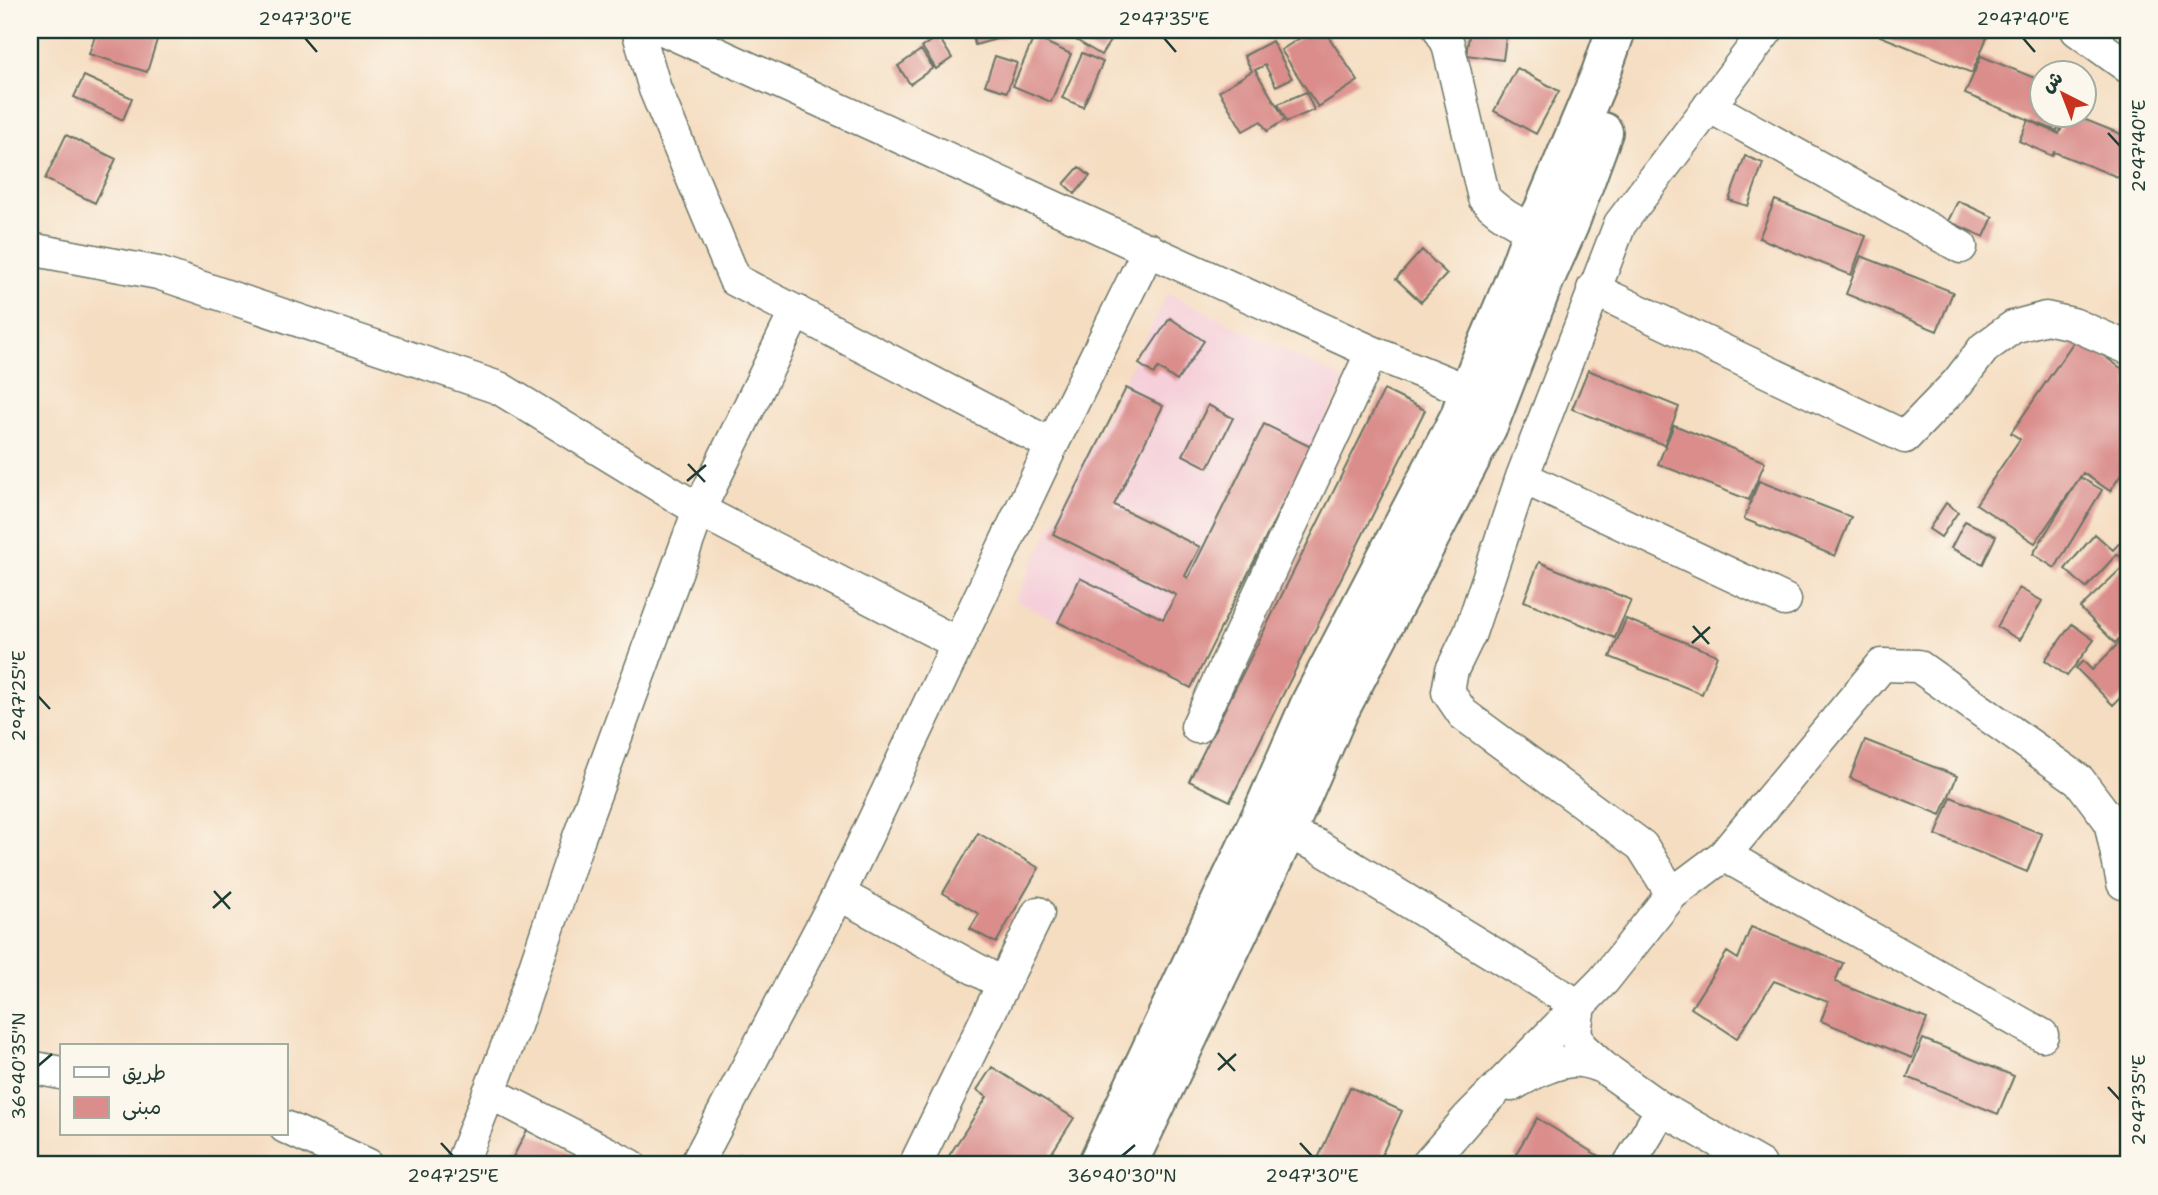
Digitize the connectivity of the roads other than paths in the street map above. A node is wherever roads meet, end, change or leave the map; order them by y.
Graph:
1 (638, 30) edge
2 (665, 30) edge
3 (1616, 30) edge
4 (1642, 30) edge
5 (1767, 30) edge
6 (2077, 30) edge
7 (1446, 35) edge
8 (2128, 67) edge
9 (1709, 106) junction
10 (1564, 197) junction
11 (1620, 224) junction
12 (1547, 235) junction
13 (1961, 247) dead end
14 (30, 249) edge
15 (1150, 249) junction
16 (1593, 289) junction
17 (796, 311) junction
18 (2128, 348) edge
19 (1372, 352) junction
20 (1482, 395) junction
21 (1052, 445) junction
22 (1522, 477) junction
23 (699, 510) junction
24 (1785, 600) dead end
25 (957, 643) junction
26 (1196, 727) dead end
27 (1274, 824) junction
28 (1724, 855) junction
29 (2123, 883) dead end
30 (839, 894) junction
31 (1672, 894) junction
32 (1038, 913) dead end
33 (1003, 984) junction
34 (1579, 1006) junction
35 (2042, 1035) dead end
36 (30, 1068) edge
37 (1604, 1068) junction
38 (60, 1073) edge
39 (489, 1092) junction
40 (1486, 1099) junction
41 (1662, 1109) junction
42 (287, 1128) edge
43 (368, 1165) edge
44 (461, 1165) edge
45 (631, 1165) edge
46 (696, 1165) edge
47 (915, 1165) edge
48 (1097, 1165) edge
49 (1127, 1165) edge
50 (1427, 1165) edge
51 (1629, 1165) edge
52 (1760, 1165) edge

1 - 17 street
2 - 15 street
3 - 10 main road
4 - 10 main road
5 - 9 street
6 - 8 street
7 - 12 street
9 - 11 street
9 - 13 street
10 - 11 street
10 - 12 main road
11 - 16 street
12 - 20 main road
14 - 23 street
15 - 19 street
15 - 21 street
16 - 18 street
16 - 22 street
17 - 21 street
17 - 23 street
19 - 20 street
19 - 26 street
20 - 27 main road
21 - 25 street
22 - 24 street
22 - 31 street
23 - 25 street
23 - 39 street
25 - 30 street
27 - 34 street
27 - 48 main road
27 - 49 main road
28 - 29 street
28 - 31 street
28 - 35 street
30 - 33 street
30 - 46 street
31 - 34 street
32 - 33 street
33 - 47 street
34 - 37 street
34 - 40 street
36 - 38 street
37 - 40 street
37 - 41 street
39 - 44 street
39 - 45 street
40 - 50 street
41 - 51 street
41 - 52 street
42 - 43 street

